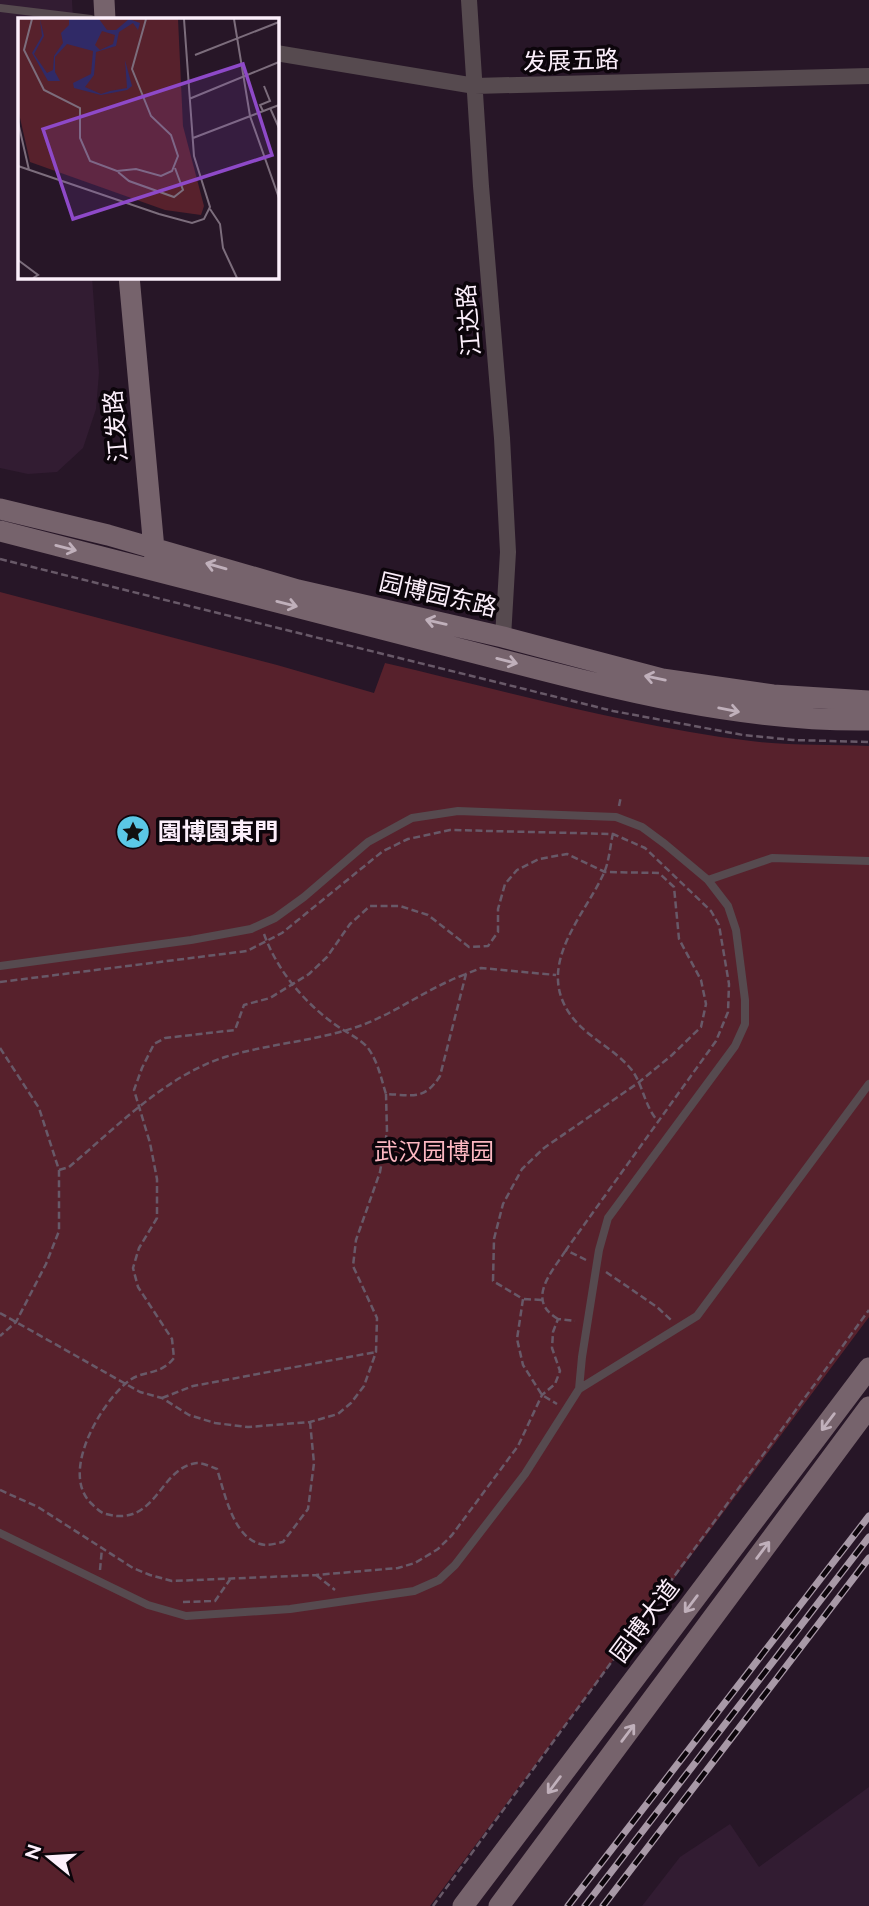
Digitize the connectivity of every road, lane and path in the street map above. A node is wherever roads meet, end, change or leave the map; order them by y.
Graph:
1 (104, 0) edge
2 (469, 0) edge
3 (0, 8) edge
4 (83, 18) edge
5 (105, 18) edge
6 (278, 53) edge
7 (869, 76) edge
8 (475, 86) junction
9 (129, 278) edge
10 (0, 509) edge
11 (0, 531) edge
12 (154, 548) junction
13 (0, 559) edge
14 (156, 571) junction
15 (503, 637) junction
16 (869, 701) edge
17 (869, 720) edge
18 (869, 742) edge
19 (621, 796) dead end
20 (616, 817) junction
21 (612, 834) junction
22 (869, 861) edge
23 (605, 872) junction
24 (708, 880) junction
25 (261, 925) junction
26 (267, 941) junction
27 (0, 966) edge
28 (466, 974) junction
29 (556, 975) junction
30 (0, 982) edge
31 (293, 985) junction
32 (343, 1031) junction
33 (0, 1048) edge
34 (638, 1083) junction
35 (869, 1084) edge
36 (386, 1094) junction
37 (139, 1109) junction
38 (658, 1121) junction
39 (59, 1170) junction
40 (566, 1250) junction
41 (597, 1265) junction
42 (523, 1298) junction
43 (542, 1300) junction
44 (869, 1310) edge
45 (0, 1313) edge
46 (558, 1319) junction
47 (577, 1321) dead end
48 (16, 1322) junction
49 (678, 1327) junction
50 (0, 1336) edge
51 (376, 1352) junction
52 (869, 1368) edge
53 (125, 1384) junction
54 (579, 1389) junction
55 (542, 1395) junction
56 (162, 1398) junction
57 (869, 1407) edge
58 (566, 1410) junction
59 (310, 1422) junction
60 (0, 1490) edge
61 (0, 1533) edge
62 (452, 1535) junction
63 (452, 1543) dead end
64 (102, 1548) junction
65 (100, 1570) dead end
66 (316, 1575) junction
67 (231, 1578) junction
68 (336, 1591) dead end
69 (184, 1602) dead end
70 (433, 1906) edge
71 (463, 1906) edge
72 (499, 1906) edge

1 - 5 main road
2 - 8 street, 江达路
3 - 4 lane
6 - 8 street, 发展五路
7 - 8 street, 发展五路
8 - 15 street, 江达路
9 - 12 main road, 江发路
10 - 12 main road, 园博园东路
11 -> 14 main road, 园博园东路
12 - 14 main road, 江发路
15 -> 12 main road, 园博园东路
13 - 18 path
14 -> 17 main road, 园博园东路
16 -> 15 main road, 园博园东路
19 - 20 path
20 - 21 path
20 - 24 lane
20 - 25 lane
21 - 23 path
21 - 26 path
21 - 38 path
22 - 24 lane
23 - 29 path
23 - 31 path
23 - 34 path
24 - 41 lane
25 - 26 path
25 - 27 lane
26 - 30 path
26 - 31 path
28 - 29 path
28 - 32 path
28 - 36 path
29 - 34 path
31 - 32 path
31 - 37 path
32 - 36 path
32 - 37 path
33 - 39 path
34 - 38 path
34 - 42 path
35 - 49 lane
36 - 51 path
37 - 39 path
37 - 53 path
38 - 40 path
39 - 48 path
40 - 41 path
40 - 43 path
41 - 49 path
41 - 54 lane
42 - 43 path
42 - 55 path
43 - 46 path
44 - 70 path
45 - 48 path
46 - 47 path
46 - 55 path
48 - 50 path
48 - 53 path
49 - 54 lane
51 - 56 path
51 - 59 path
52 -> 71 main road, 园博大道
53 - 56 path
53 - 59 path
54 - 58 lane
55 - 58 path
55 - 62 path
56 - 59 path
72 -> 57 main road
58 - 61 lane
60 - 64 path
62 - 63 path
62 - 66 path
64 - 65 path
64 - 67 path
66 - 67 path
66 - 68 path
67 - 69 path

